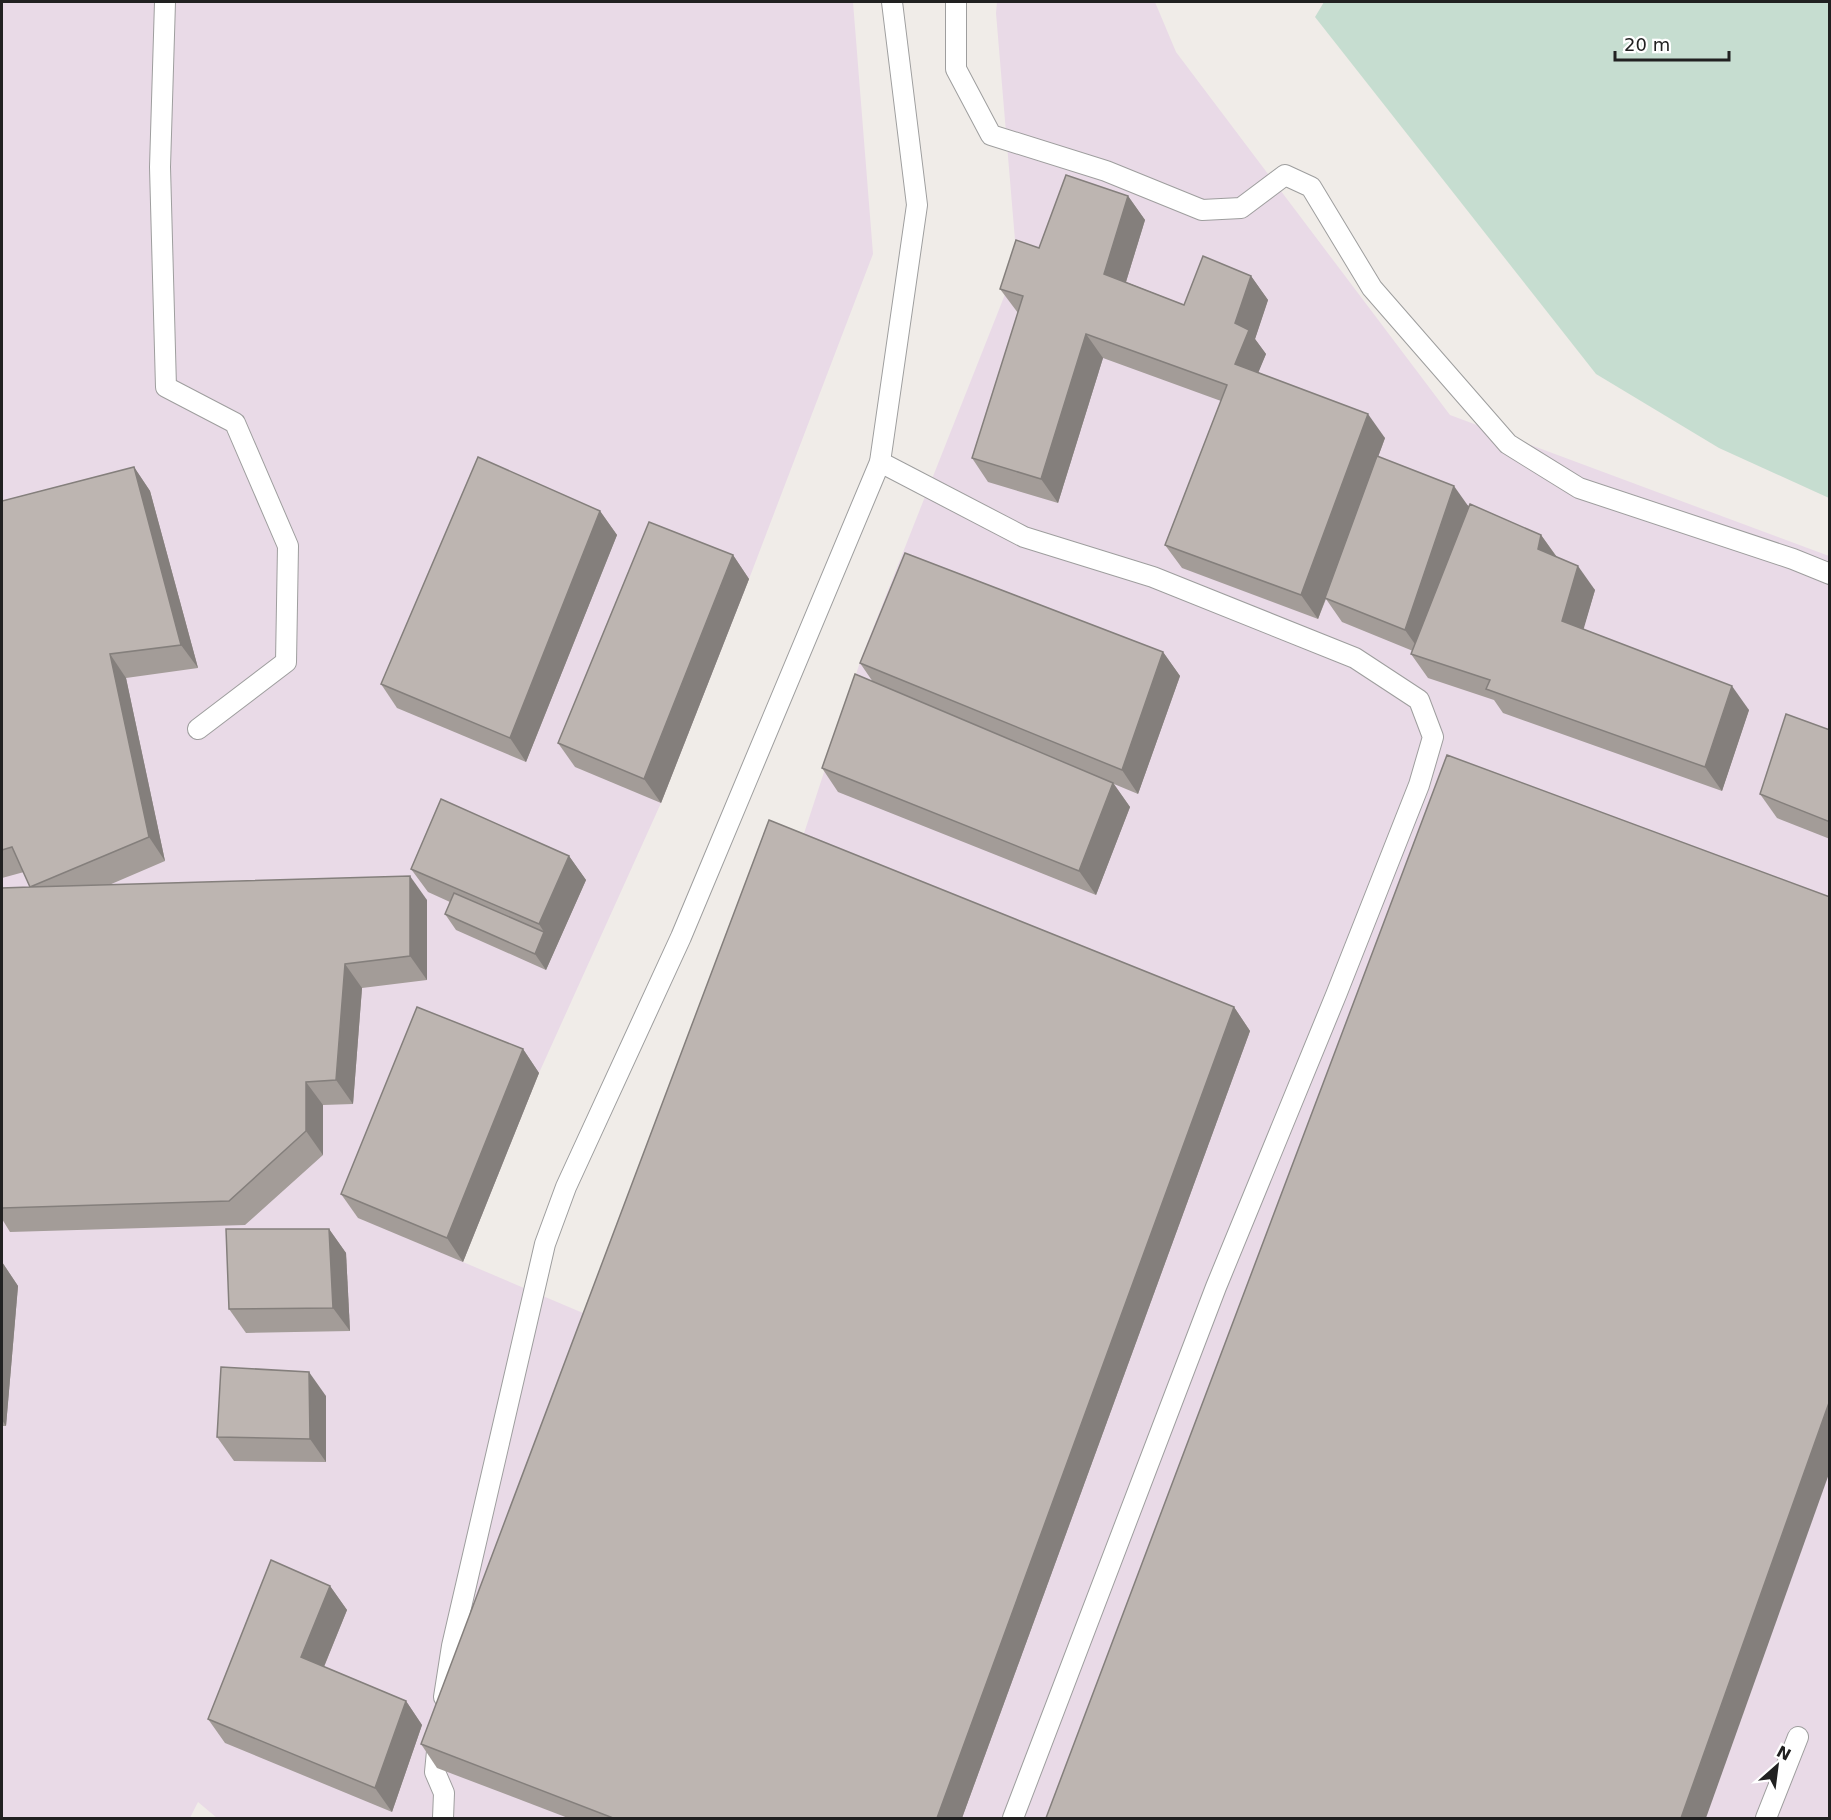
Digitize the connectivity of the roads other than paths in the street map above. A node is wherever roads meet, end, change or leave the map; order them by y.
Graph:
1 (165, 2) edge
2 (892, 2) edge
3 (956, 2) edge
4 (880, 462) junction
5 (1830, 574) edge
6 (198, 729) dead end
7 (1798, 1737) dead end
8 (443, 1818) edge
9 (1013, 1818) edge
10 (1766, 1818) edge

1 - 6 lane
2 - 4 lane
3 - 5 lane
4 - 8 lane
4 - 9 lane
7 - 10 lane

